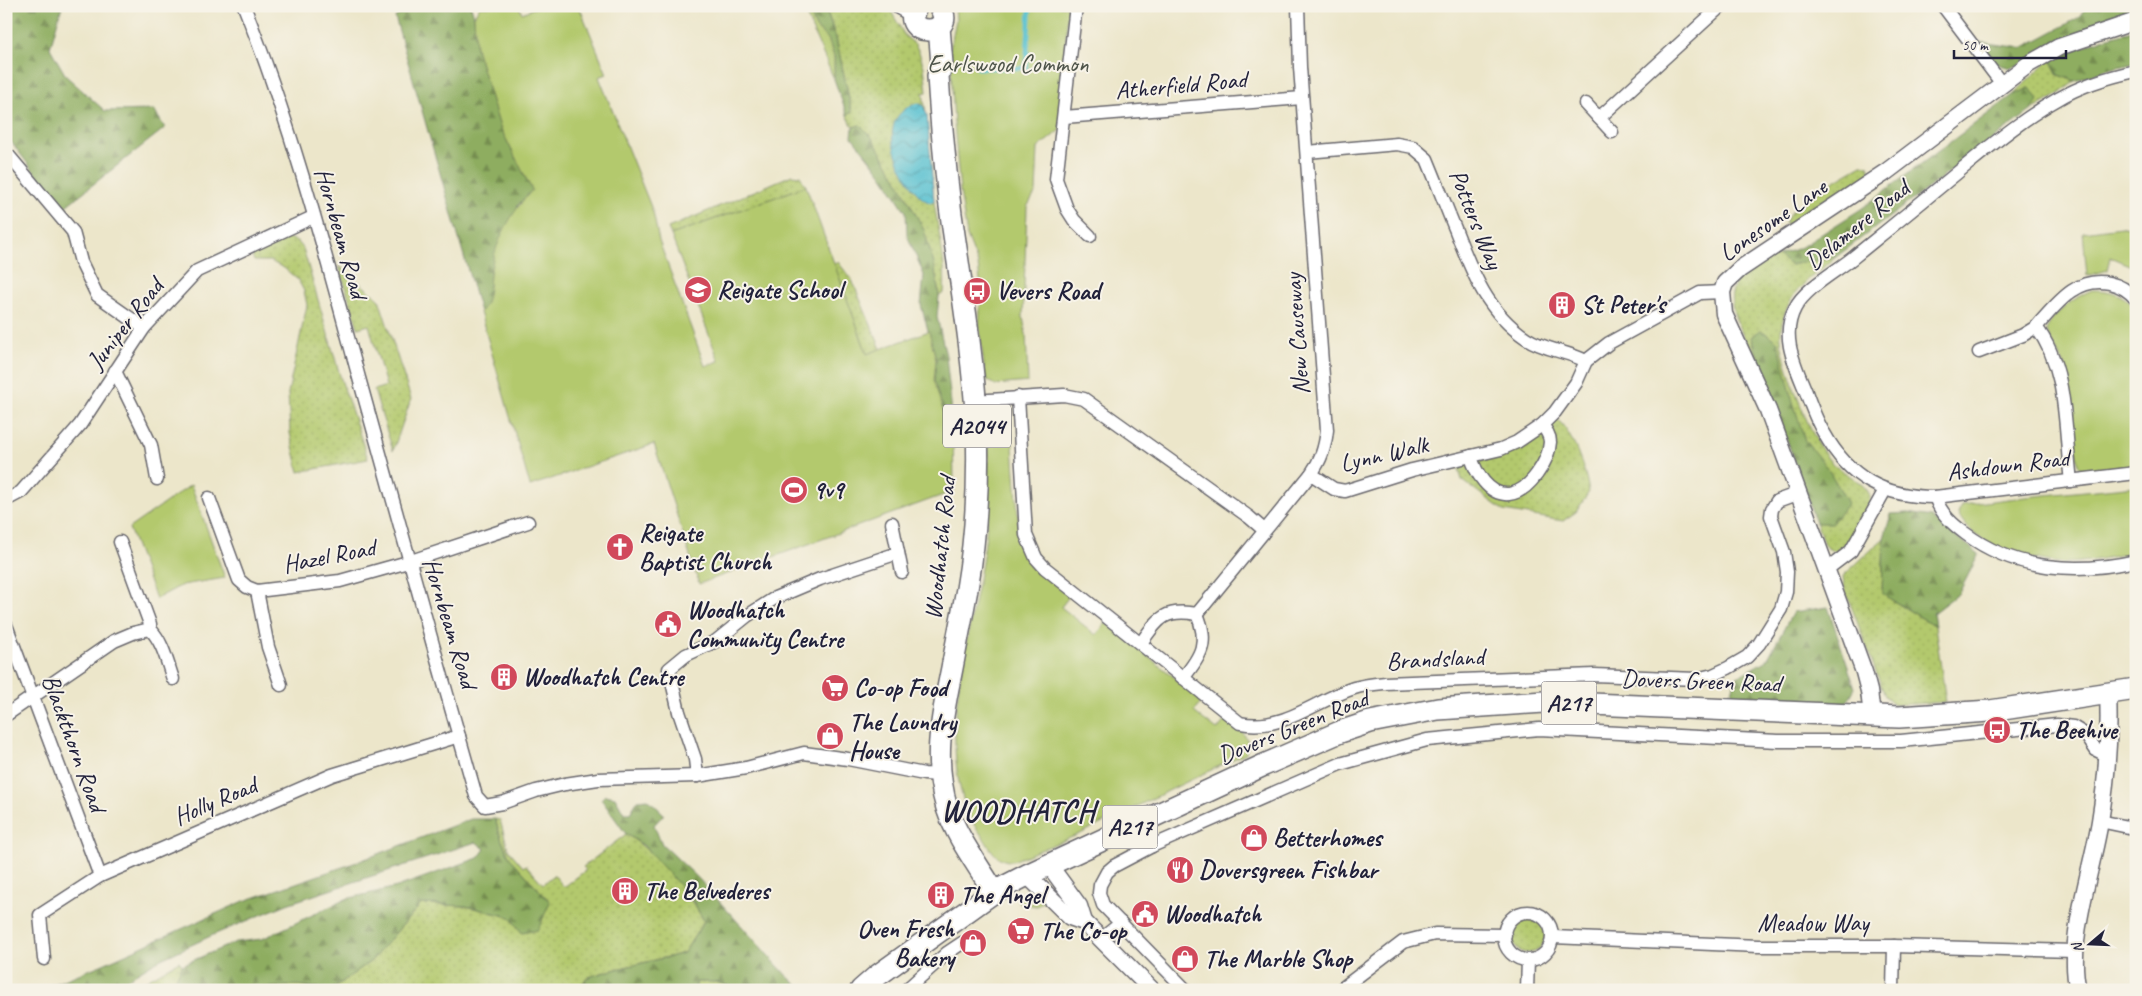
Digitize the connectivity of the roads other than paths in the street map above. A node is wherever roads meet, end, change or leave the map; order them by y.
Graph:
1 (244, 6) edge
2 (939, 6) edge
3 (1076, 6) edge
4 (1298, 6) edge
5 (1721, 6) edge
6 (1943, 6) edge
7 (918, 17) edge
8 (2136, 22) edge
9 (2136, 71) edge
10 (2002, 84) junction
11 (1302, 98) junction
12 (1586, 104) dead end
13 (1064, 118) junction
14 (1599, 118) junction
15 (1612, 132) dead end
16 (1307, 152) junction
17 (9, 156) dead end
18 (313, 217) junction
19 (1090, 236) dead end
20 (1722, 292) junction
21 (2136, 299) edge
22 (2036, 327) junction
23 (144, 328) junction
24 (1978, 352) dead end
25 (1586, 361) junction
26 (115, 371) junction
27 (1018, 397) junction
28 (974, 401) junction
29 (1542, 425) junction
30 (1471, 456) junction
31 (2136, 473) edge
32 (1311, 474) junction
33 (157, 479) dead end
34 (2071, 480) junction
35 (1885, 490) junction
36 (1799, 493) junction
37 (1935, 497) junction
38 (209, 498) dead end
39 (6, 500) edge
40 (528, 522) dead end
41 (892, 523) dead end
42 (1264, 530) junction
43 (120, 542) dead end
44 (898, 553) junction
45 (2136, 561) edge
46 (408, 562) junction
47 (1826, 570) junction
48 (902, 572) dead end
49 (257, 591) junction
50 (1196, 614) junction
51 (6, 625) edge
52 (150, 629) junction
53 (1141, 643) junction
54 (1183, 678) junction
55 (173, 679) dead end
56 (281, 685) dead end
57 (2136, 690) edge
58 (2108, 692) junction
59 (34, 696) junction
60 (6, 715) edge
61 (1872, 716) junction
62 (1899, 716) junction
63 (459, 736) junction
64 (1901, 741) junction
65 (2108, 756) junction
66 (940, 775) junction
67 (697, 776) junction
68 (2100, 821) junction
69 (1140, 822) junction
70 (2136, 830) edge
71 (1152, 846) junction
72 (1049, 865) junction
73 (1027, 875) junction
74 (100, 876) junction
75 (994, 892) junction
76 (1084, 922) junction
77 (1121, 923) junction
78 (1504, 936) junction
79 (1553, 937) junction
80 (1101, 939) junction
81 (962, 943) dead end
82 (1894, 946) junction
83 (2074, 951) junction
84 (44, 959) dead end
85 (1528, 960) junction
86 (861, 990) edge
87 (906, 990) edge
88 (1152, 990) edge
89 (1186, 990) edge
90 (1340, 990) edge
91 (1527, 990) edge
92 (1893, 990) edge
93 (2078, 990) edge

1 - 18 street, Hornbeam Road
2 - 7 main road, Woodhatch Road
3 - 13 street
4 - 11 street, New Causeway
5 - 14 street
6 - 10 street
7 - 28 main road, Woodhatch Road / A2044
8 - 10 street, Lonesome Lane
9 - 35 street, Delamere Road
10 - 20 street, Lonesome Lane
11 - 13 street, Atherfield Road
11 - 16 street, New Causeway
12 - 14 street
13 - 19 street
14 - 15 street
16 - 25 street, Potters Way
16 - 32 street, New Causeway
17 - 23 street
18 - 23 street, Juniper Road
18 - 46 street, Hornbeam Road
20 - 25 street, Lynn Walk
20 - 36 street, Lonesome Lane
21 - 22 street
22 - 24 street
22 - 34 street
23 - 26 street, Juniper Road
25 - 29 street, Lynn Walk
26 - 33 street
26 - 39 street, Juniper Road
27 - 28 street
27 - 42 street
27 - 53 street, Brandsland
28 - 66 main road, Woodhatch Road / A2044
29 - 30 street, Lynn Walk
29 - 30 street
30 - 32 street, Lynn Walk
31 - 34 street, Ashdown Road
32 - 42 street, New Causeway
34 - 37 street, Ashdown Road
35 - 37 street, Ashdown Road
35 - 47 street
36 - 47 street, Lonesome Lane
36 - 54 street, Brandsland
37 - 45 street
38 - 49 street, Hazel Road
40 - 46 street, Hazel Road
41 - 44 street
42 - 50 street, New Causeway
43 - 52 street
44 - 48 street
44 - 67 street
46 - 49 street, Hazel Road
46 - 63 street, Hornbeam Road
47 - 61 street, Lonesome Lane
49 - 56 street, Hazel Road
50 - 53 street
50 - 54 street
51 - 59 street, Blackthorn Road
52 - 55 street
52 - 59 street
53 - 54 street, Brandsland
57 - 58 main road, Dovers Green Road / A217
58 - 62 main road, Dovers Green Road / A217
58 - 65 street
59 - 60 street
59 - 74 street, Blackthorn Road
61 - 62 main road, Dovers Green Road / A217
61 - 69 main road, Dovers Green Road / A217
62 - 64 street
63 - 67 street, Hornbeam Road
63 - 74 street, Holly Road
64 - 65 street, Dovers Green Road
64 - 71 street, Dovers Green Road
65 - 68 street
66 - 67 street, Hornbeam Road
66 - 75 main road, Woodhatch Road / A2044
68 - 70 street
68 - 83 street
69 - 71 street
69 - 72 main road, Dovers Green Road / A217
71 - 77 street, Dovers Green Road
72 - 73 main road, Dovers Green Road / A217
72 - 76 street
73 - 75 main road, A217
73 - 76 street
74 - 84 street, Holly Road
75 - 86 main road, A217
76 - 80 street
77 - 80 street
77 - 89 street
78 - 79 street
78 - 85 street
78 - 90 street
79 - 82 street, Meadow Way
79 - 85 street
80 - 88 street
81 - 87 street
82 - 83 street, Meadow Way
82 - 92 street
83 - 93 street
85 - 91 street

